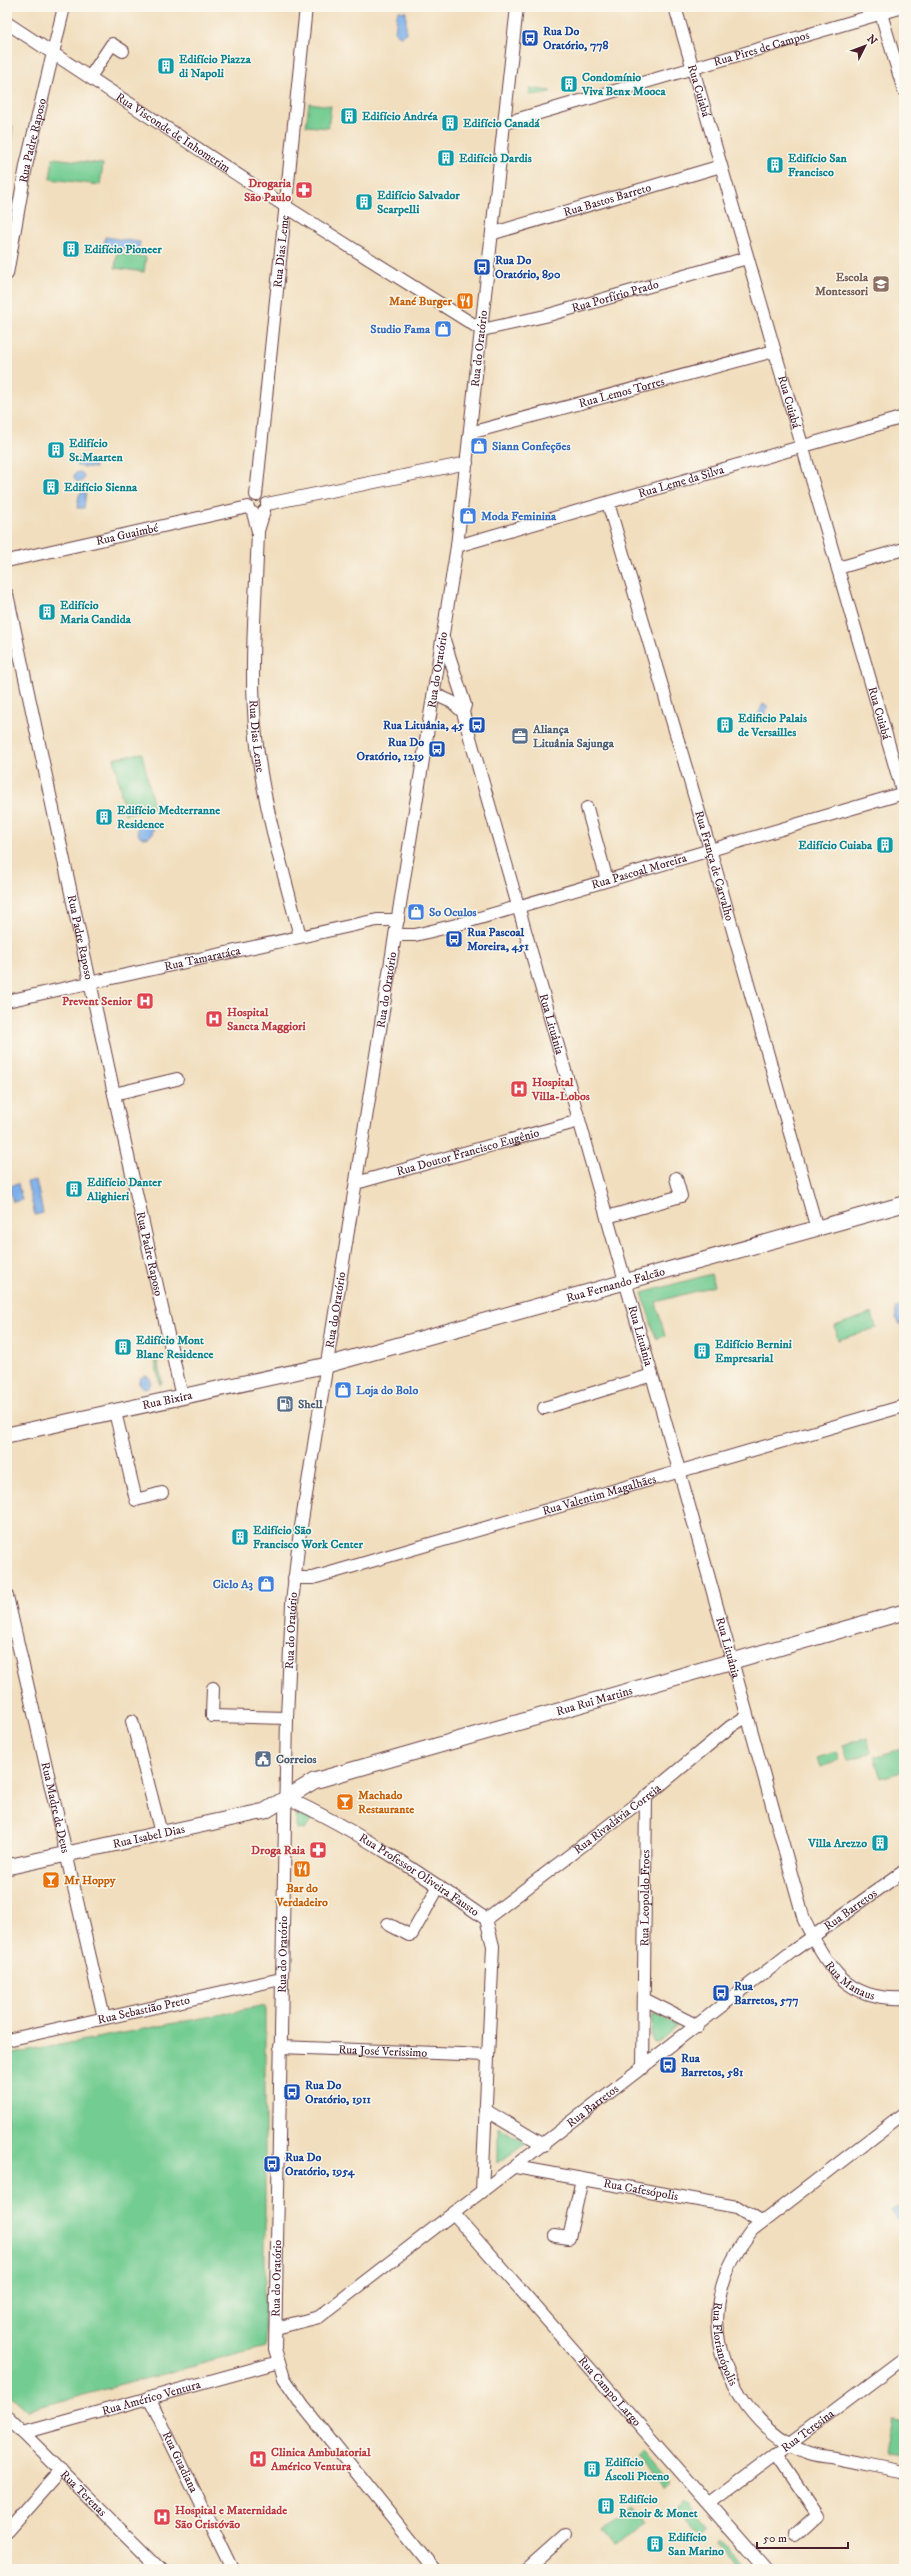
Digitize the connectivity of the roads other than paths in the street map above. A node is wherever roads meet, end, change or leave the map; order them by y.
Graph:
1 (64, 7) edge
2 (306, 7) edge
3 (517, 7) edge
4 (675, 7) edge
5 (903, 7) edge
6 (880, 10) edge
7 (7, 23) edge
8 (123, 51) dead end
9 (53, 53) junction
10 (693, 68) junction
11 (90, 77) junction
12 (904, 91) edge
13 (505, 123) junction
14 (721, 166) junction
15 (285, 206) junction
16 (494, 233) junction
17 (747, 258) junction
18 (7, 274) edge
19 (482, 330) junction
20 (774, 351) junction
21 (904, 417) edge
22 (470, 433) junction
23 (801, 447) junction
24 (467, 462) junction
25 (608, 503) junction
26 (258, 509) junction
27 (457, 546) junction
28 (904, 549) edge
29 (7, 561) edge
30 (838, 568) junction
31 (7, 594) edge
32 (443, 637) junction
33 (437, 676) junction
34 (460, 692) junction
35 (434, 694) junction
36 (463, 712) junction
37 (904, 795) edge
38 (587, 808) dead end
39 (710, 849) junction
40 (607, 880) junction
41 (517, 906) junction
42 (398, 920) junction
43 (396, 935) junction
44 (300, 936) junction
45 (90, 984) junction
46 (7, 1001) edge
47 (176, 1079) dead end
48 (114, 1094) junction
49 (579, 1120) junction
50 (676, 1178) dead end
51 (356, 1183) junction
52 (904, 1204) edge
53 (607, 1217) junction
54 (817, 1229) junction
55 (626, 1283) junction
56 (327, 1365) junction
57 (652, 1375) junction
58 (182, 1397) junction
59 (904, 1406) edge
60 (544, 1408) dead end
61 (115, 1412) junction
62 (7, 1435) edge
63 (680, 1470) junction
64 (162, 1493) dead end
65 (294, 1578) junction
66 (7, 1596) edge
67 (904, 1612) edge
68 (731, 1661) junction
69 (213, 1688) dead end
70 (747, 1716) junction
71 (287, 1718) junction
72 (132, 1720) dead end
73 (646, 1797) junction
74 (287, 1798) junction
75 (161, 1833) junction
76 (66, 1854) junction
77 (7, 1866) edge
78 (904, 1871) edge
79 (439, 1886) junction
80 (486, 1919) junction
81 (388, 1924) dead end
82 (812, 1936) junction
83 (281, 1980) junction
84 (904, 1998) edge
85 (644, 1999) junction
86 (104, 2018) junction
87 (698, 2026) junction
88 (7, 2040) edge
89 (280, 2047) junction
90 (486, 2055) junction
91 (643, 2068) junction
92 (485, 2110) junction
93 (904, 2114) edge
94 (544, 2145) junction
95 (516, 2166) junction
96 (582, 2179) junction
97 (482, 2192) junction
98 (454, 2214) junction
99 (761, 2222) junction
100 (555, 2236) dead end
101 (276, 2328) junction
102 (904, 2358) edge
103 (279, 2362) junction
104 (149, 2397) junction
105 (7, 2417) edge
106 (23, 2433) junction
107 (790, 2444) junction
108 (776, 2454) junction
109 (61, 2470) junction
110 (904, 2472) edge
111 (710, 2504) junction
112 (7, 2531) edge
113 (796, 2534) dead end
114 (564, 2536) dead end
115 (160, 2569) edge
116 (232, 2569) edge
117 (434, 2569) edge
118 (527, 2569) edge
119 (766, 2569) edge

1 - 9 street, Rua Padre Raposo
2 - 15 street, Rua Dias Leme
3 - 13 street, Rua do Oratório
4 - 10 street, Rua Cuiabá
5 - 6 street, Rua Pires de Campos
6 - 10 street, Rua Pires de Campos
6 - 12 street
7 - 9 street, Rua Visconde de Inhomerim
8 - 11 street
9 - 11 street, Rua Visconde de Inhomerim
9 - 18 street, Rua Padre Raposo
10 - 13 street, Rua Pires de Campos
10 - 14 street, Rua Cuiabá
11 - 15 street, Rua Visconde de Inhomerim
13 - 16 street, Rua do Oratório
14 - 16 street, Rua Bastos Barreto
14 - 17 street, Rua Cuiabá
15 - 19 street, Rua Visconde de Inhomerim
15 - 26 street, Rua Dias Leme
16 - 19 street, Rua do Oratório
17 - 19 street, Rua Porfírio Prado
17 - 20 street, Rua Cuiabá
19 - 22 street, Rua do Oratório
20 - 22 street, Rua Lemos Torres
20 - 23 street, Rua Cuiabá
21 - 23 street, Rua Leme da Silva
22 - 24 street, Rua do Oratório
23 - 25 street, Rua Leme da Silva
23 - 30 street, Rua Cuiabá
24 - 26 street, Rua Guaimbé
24 - 27 street, Rua do Oratório
25 - 27 street, Rua Leme da Silva
25 - 39 street, Rua França de Carvalho
26 - 29 street, Rua Guaimbé
26 - 44 street, Rua Dias Leme
27 - 32 street, Rua do Oratório
28 - 30 street
30 - 37 street, Rua Cuiabá
31 - 45 street, Rua Padre Raposo
32 - 33 street, Rua do Oratório
32 - 34 street, Rua Lituânia
33 - 34 street
33 - 35 street, Rua do Oratório
34 - 36 street, Rua Lituânia
35 - 36 street
35 - 42 street, Rua do Oratório
36 - 41 street, Rua Lituânia
37 - 39 street, Rua Pascoal Moreira
38 - 40 street
39 - 40 street, Rua Pascoal Moreira
39 - 54 street, Rua França de Carvalho
40 - 41 street, Rua Pascoal Moreira
41 - 43 street, Rua Pascoal Moreira
41 - 49 street, Rua Lituânia
42 - 43 street, Rua do Oratório
42 - 44 street, Rua Tamaratáca
43 - 51 street, Rua do Oratório
44 - 45 street, Rua Tamaratáca
45 - 46 street, Rua Tamaratáca
45 - 48 street, Rua Padre Raposo
47 - 48 street
48 - 58 street, Rua Padre Raposo
49 - 51 street, Rua Doutor Francisco Eugênio
49 - 53 street, Rua Lituânia
50 - 53 street
51 - 56 street, Rua do Oratório
52 - 54 main road, Rua Fernando Falcão
53 - 55 street, Rua Lituânia
54 - 55 main road, Rua Fernando Falcão
55 - 56 main road, Rua Fernando Falcão
55 - 57 street, Rua Lituânia
56 - 58 main road, Rua Bixira
56 - 65 street, Rua do Oratório
57 - 60 street
57 - 63 street, Rua Lituânia
58 - 61 main road, Rua Bixira
59 - 63 street, Rua Valentim Magalhães
61 - 62 main road, Rua Bixira
61 - 64 street
63 - 65 street, Rua Valentim Magalhães
63 - 68 street, Rua Lituânia
65 - 71 street, Rua do Oratório
66 - 76 street, Rua Madre de Deus
67 - 68 main road, Rua Rui Martins
68 - 70 street, Rua Lituânia
68 - 74 main road, Rua Rui Martins
69 - 71 street
70 - 73 street, Rua Rivadávia Correia
70 - 82 street, Rua Lituânia
71 - 74 street, Rua do Oratório
72 - 75 street
73 - 80 street, Rua Rivadávia Correia
73 - 85 street, Rua Leopoldo Froes
74 - 75 main road, Rua Isabel Dias
74 - 79 street, Rua Professor Oliveira Fausto
74 - 83 street, Rua do Oratório
75 - 76 main road, Rua Isabel Dias
76 - 77 main road, Rua Isabel Dias
76 - 86 street, Rua Madre de Deus
78 - 82 street, Rua Barretos
79 - 80 street, Rua Professor Oliveira Fausto
79 - 81 street
80 - 90 street, Rua Professor Oliveira Fausto
82 - 84 street, Rua Manaus
82 - 87 street, Rua Barretos
83 - 86 street, Rua Sebastião Preto
83 - 89 street, Rua do Oratório
85 - 87 street
85 - 91 street, Rua Leopoldo Froes
86 - 88 street, Rua Sebastião Preto
87 - 91 street, Rua Barretos
89 - 90 street, Rua José Verissimo
89 - 101 street, Rua do Oratório
90 - 92 street, Rua Professor Oliveira Fausto
91 - 94 street, Rua Barretos
92 - 94 street
92 - 97 street, Rua Professor Oliveira Fausto
93 - 99 street, Rua Florianópolis
94 - 95 street, Rua Barretos
95 - 96 street, Rua Cafesópolis
95 - 97 street, Rua Barretos
96 - 99 street, Rua Cafesópolis
96 - 100 street
97 - 98 street, Rua Barretos
98 - 101 street, Rua Barretos
98 - 111 street, Rua Campo Largo
99 - 107 street, Rua Florianópolis
101 - 103 street, Rua do Oratório
102 - 107 street, Rua Teresina
103 - 104 street, Rua Américo Ventura
103 - 117 street, Rua do Oratório
104 - 106 street, Rua Américo Ventura
104 - 116 street, Rua Guadiana
105 - 106 street, Rua Terenas
106 - 109 street, Rua Terenas
107 - 108 street, Rua Teresina
107 - 110 street, Rua Florianópolis
108 - 111 street, Rua Teresina
108 - 113 street
109 - 112 street
109 - 115 street, Rua Terenas
111 - 119 street, Rua Campo Largo
114 - 118 street

